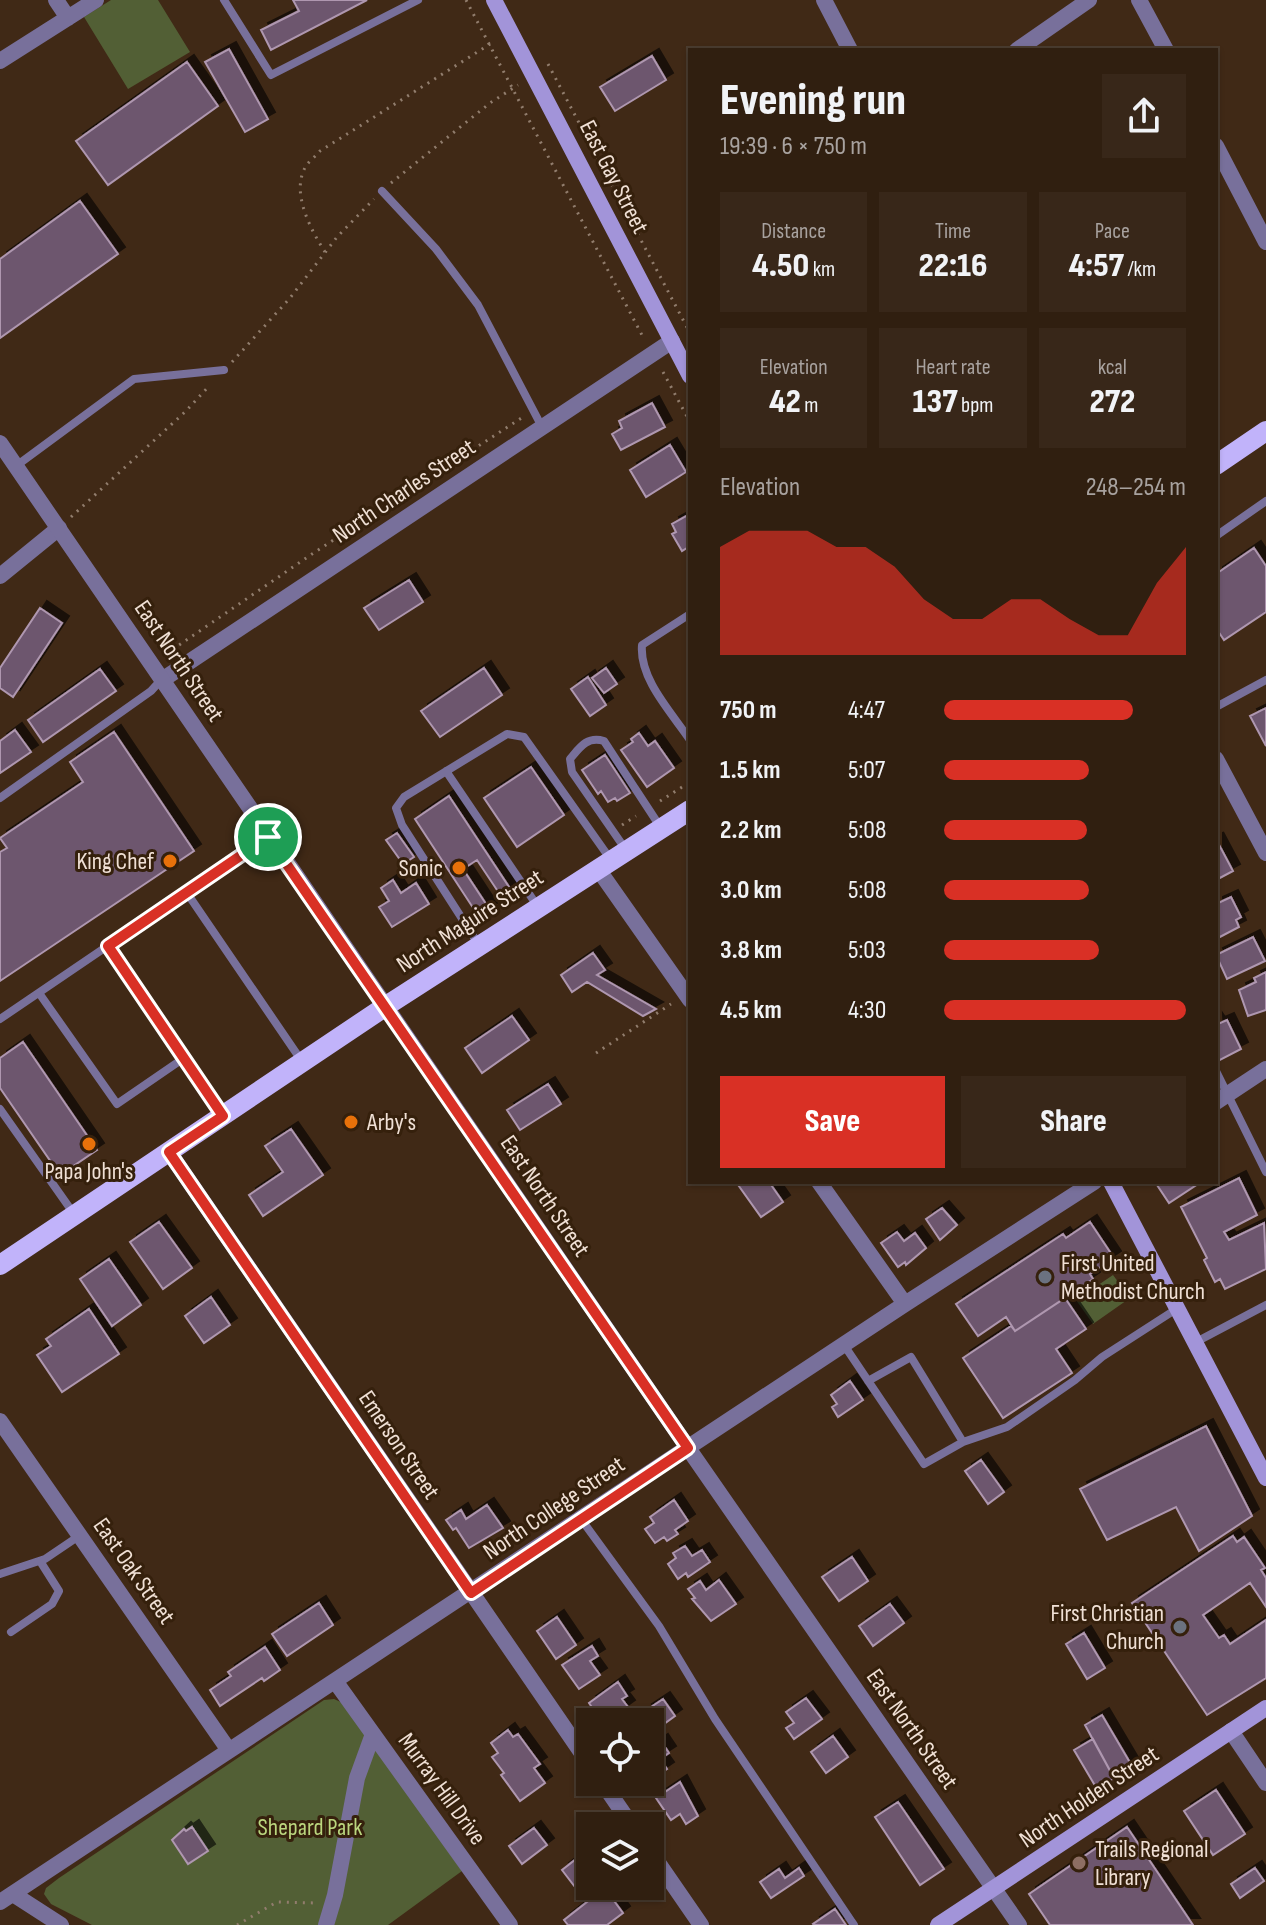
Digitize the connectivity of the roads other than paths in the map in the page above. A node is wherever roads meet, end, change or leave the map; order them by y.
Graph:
1 (56, 0) edge
2 (96, 0) edge
3 (224, 0) edge
4 (418, 0) edge
5 (494, 0) edge
6 (824, 0) edge
7 (1089, 0) edge
8 (1139, 0) edge
9 (68, 18) junction
10 (849, 48) edge
11 (1020, 48) edge
12 (1165, 48) edge
13 (0, 61) edge
14 (1218, 150) edge
15 (382, 191) road end
16 (1266, 242) edge
17 (672, 341) junction
18 (224, 370) road end
19 (688, 372) edge
20 (542, 427) junction
21 (1266, 431) edge
22 (0, 443) edge
23 (1218, 464) edge
24 (16, 466) junction
25 (1266, 501) edge
26 (59, 528) junction
27 (1218, 535) edge
28 (0, 576) edge
29 (688, 615) edge
30 (162, 680) junction
31 (1266, 680) edge
32 (1218, 706) edge
33 (688, 737) edge
34 (1218, 763) edge
35 (446, 771) junction
36 (0, 798) edge
37 (688, 811) edge
38 (661, 828) junction
39 (268, 837) junction
40 (1266, 853) edge
41 (612, 860) junction
42 (187, 893) junction
43 (538, 908) junction
44 (108, 946) junction
45 (479, 946) junction
46 (39, 993) junction
47 (688, 996) edge
48 (386, 1006) junction
49 (0, 1019) edge
50 (184, 1058) junction
51 (303, 1062) junction
52 (1266, 1069) edge
53 (1222, 1099) edge
54 (0, 1109) edge
55 (223, 1116) junction
56 (169, 1152) junction
57 (1266, 1172) edge
58 (820, 1184) edge
59 (1091, 1184) edge
60 (1112, 1184) edge
61 (75, 1215) junction
62 (0, 1265) edge
63 (905, 1304) junction
64 (1266, 1305) edge
65 (1178, 1308) junction
66 (1196, 1342) junction
67 (844, 1344) junction
68 (868, 1381) junction
69 (0, 1421) edge
70 (963, 1442) junction
71 (688, 1448) junction
72 (1266, 1478) edge
73 (581, 1519) junction
74 (79, 1535) junction
75 (40, 1561) junction
76 (0, 1574) edge
77 (471, 1593) junction
78 (11, 1632) dead end
79 (335, 1681) junction
80 (1266, 1708) edge
81 (1231, 1731) junction
82 (373, 1734) junction
83 (576, 1745) edge
84 (228, 1749) junction
85 (1266, 1783) edge
86 (664, 1871) edge
87 (994, 1889) junction
88 (6, 1898) edge
89 (61, 1925) edge
90 (326, 1925) edge
91 (510, 1925) edge
92 (701, 1925) edge
93 (854, 1925) edge
94 (938, 1925) edge
95 (1019, 1925) edge

1 - 9 street
2 - 9 street
3 - 4 lane
5 - 17 main road, East Gay Street
6 - 10 street
7 - 11 street
8 - 12 street
9 - 13 street
14 - 16 street
15 - 20 lane
17 - 19 main road, East Gay Street
17 - 20 street, North Charles Street
18 - 24 lane
20 - 30 street, North Charles Street
21 - 23 main road
22 - 24 street, East North Street
24 - 26 street, East North Street
25 - 27 lane
26 - 28 street
26 - 30 street, East North Street
29 - 33 lane
30 - 36 lane
30 - 39 street, East North Street
31 - 32 lane
34 - 40 street
35 - 41 lane
35 - 43 lane
35 - 45 lane
37 - 38 main road, North Maguire Street
38 - 41 main road, North Maguire Street
38 - 41 lane
39 - 42 lane
39 - 48 street, East North Street
41 - 43 main road, North Maguire Street
41 - 47 street
42 - 44 lane
42 - 51 lane
43 - 45 main road, North Maguire Street
44 - 46 lane
44 - 50 lane
45 - 48 main road, North Maguire Street
46 - 49 lane
46 - 50 lane
48 - 51 main road, North Maguire Street
48 - 71 street, East North Street
50 - 55 lane
51 - 55 main road, North Maguire Street
52 - 53 street
53 - 57 lane
54 - 61 lane
55 - 56 main road, North Maguire Street
56 - 61 main road, North Maguire Street
56 - 77 street, Emerson Street
58 - 63 street
59 - 63 street, North College Street
60 - 65 main road
61 - 62 main road, North Maguire Street
63 - 67 street, North College Street
64 - 66 lane
65 - 66 main road
65 - 70 lane
66 - 72 main road
67 - 68 lane
67 - 71 street, North College Street
68 - 70 lane
68 - 70 lane
69 - 74 street, East Oak Street
71 - 73 street, North College Street
71 - 87 street, East North Street
73 - 77 street, North College Street
73 - 93 lane
74 - 75 lane
74 - 84 street, East Oak Street
75 - 76 lane
75 - 78 lane
77 - 79 street, North College Street
77 - 83 street, Emerson Street
79 - 82 street, Murray Hill Drive
79 - 84 street, North College Street
80 - 81 main road, North Holden Street
81 - 85 street
81 - 87 main road, North Holden Street
82 - 90 street
82 - 91 street, Murray Hill Drive
84 - 88 street, North College Street
86 - 92 street
87 - 94 main road, North Holden Street
87 - 95 street, East North Street
88 - 89 street

